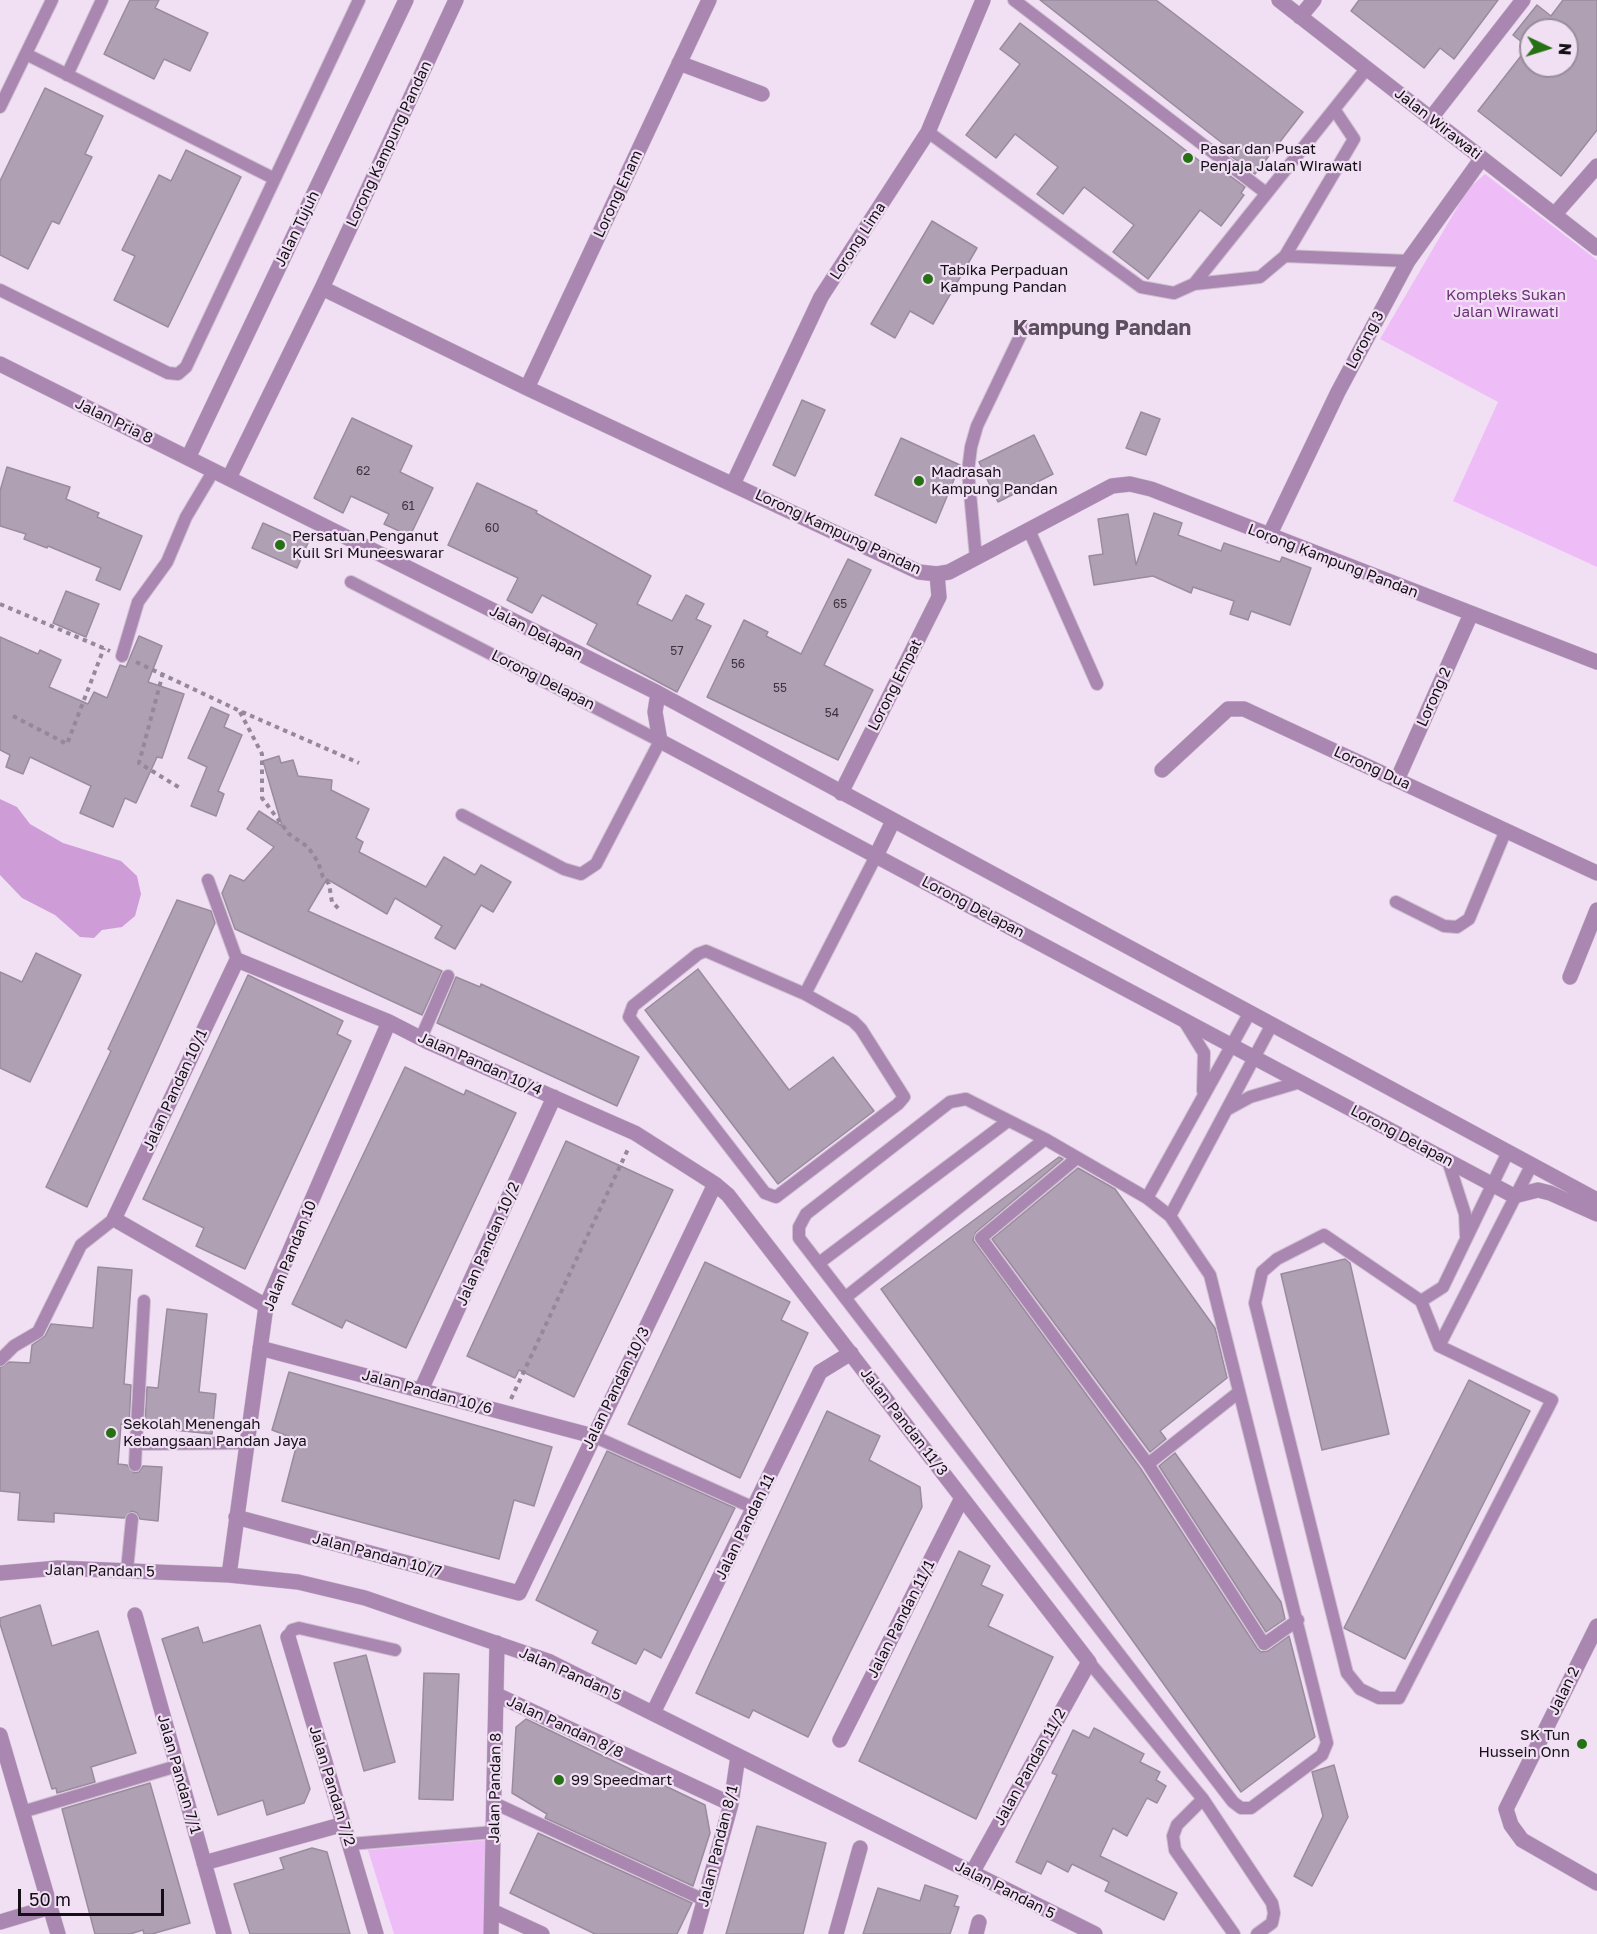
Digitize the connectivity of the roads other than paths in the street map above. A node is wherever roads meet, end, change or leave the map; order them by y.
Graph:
1 (52, 0) edge
2 (102, 0) edge
3 (359, 0) edge
4 (406, 0) edge
5 (456, 0) edge
6 (709, 0) edge
7 (983, 0) edge
8 (1014, 0) edge
9 (1279, 0) edge
10 (1314, 0) edge
11 (1523, 0) edge
12 (1300, 17) junction
13 (26, 54) junction
14 (679, 63) junction
15 (1366, 68) junction
16 (67, 75) junction
17 (762, 94) dead end
18 (0, 107) edge
19 (1334, 109) junction
20 (1431, 118) junction
21 (928, 132) junction
22 (1482, 158) junction
23 (1597, 166) edge
24 (273, 178) junction
25 (1266, 193) junction
26 (1555, 214) junction
27 (1597, 248) edge
28 (1285, 256) junction
29 (1408, 261) junction
30 (1194, 284) junction
31 (322, 288) junction
32 (0, 290) edge
33 (1024, 328) dead end
34 (0, 364) edge
35 (527, 388) junction
36 (188, 458) junction
37 (214, 470) junction
38 (229, 478) junction
39 (733, 484) junction
40 (1029, 530) junction
41 (1269, 536) junction
42 (976, 558) junction
43 (937, 574) junction
44 (351, 582) dead end
45 (1471, 614) junction
46 (122, 656) road end
47 (1597, 662) edge
48 (1097, 684) dead end
49 (658, 693) junction
50 (660, 741) junction
51 (1162, 770) dead end
52 (1397, 780) junction
53 (841, 793) junction
54 (462, 815) dead end
55 (893, 821) junction
56 (1506, 830) junction
57 (876, 856) junction
58 (1597, 873) edge
59 (208, 880) dead end
60 (1396, 902) dead end
61 (1597, 910) edge
62 (237, 960) junction
63 (448, 976) dead end
64 (1570, 977) dead end
65 (805, 994) junction
66 (1249, 1014) junction
67 (1183, 1020) junction
68 (389, 1022) junction
69 (1272, 1026) junction
70 (421, 1038) junction
71 (1231, 1046) junction
72 (1254, 1058) junction
73 (1300, 1082) junction
74 (554, 1097) junction
75 (1202, 1098) junction
76 (1227, 1110) junction
77 (1008, 1121) junction
78 (1045, 1139) junction
79 (1508, 1154) junction
80 (1077, 1158) junction
81 (1448, 1161) junction
82 (1530, 1166) junction
83 (716, 1184) junction
84 (1492, 1184) junction
85 (1514, 1196) junction
86 (1146, 1198) junction
87 (1597, 1200) edge
88 (1597, 1214) edge
89 (1170, 1216) junction
90 (114, 1220) junction
91 (1466, 1240) junction
92 (819, 1263) junction
93 (1443, 1287) junction
94 (846, 1297) junction
95 (1462, 1297) junction
96 (144, 1301) dead end
97 (1421, 1301) junction
98 (267, 1306) junction
99 (1439, 1346) junction
100 (260, 1348) junction
101 (851, 1353) junction
102 (0, 1360) edge
103 (421, 1390) junction
104 (1239, 1392) junction
105 (593, 1436) junction
106 (136, 1443) junction
107 (247, 1443) junction
108 (1148, 1464) junction
109 (135, 1465) dead end
110 (962, 1498) junction
111 (754, 1508) junction
112 (236, 1517) junction
113 (132, 1519) dead end
114 (127, 1570) junction
115 (0, 1573) edge
116 (229, 1575) junction
117 (519, 1593) joint
118 (135, 1615) dead end
119 (1298, 1620) junction
120 (1597, 1626) edge
121 (288, 1637) joint
122 (497, 1643) junction
123 (395, 1650) dead end
124 (1089, 1662) junction
125 (497, 1695) junction
126 (653, 1713) junction
127 (0, 1735) edge
128 (840, 1740) dead end
129 (738, 1756) junction
130 (177, 1766) junction
131 (1203, 1799) junction
132 (494, 1803) junction
133 (731, 1804) junction
134 (22, 1812) junction
135 (344, 1824) junction
136 (494, 1832) junction
137 (350, 1844) junction
138 (860, 1848) dead end
139 (204, 1863) junction
140 (972, 1873) junction
141 (1597, 1883) edge
142 (704, 1900) junction
143 (50, 1906) junction
144 (492, 1911) junction
145 (0, 1922) edge
146 (221, 1933) edge
147 (58, 1934) edge
148 (376, 1934) edge
149 (491, 1934) edge
150 (542, 1934) edge
151 (695, 1934) edge
152 (836, 1934) edge
153 (1095, 1934) edge
154 (1234, 1934) edge
155 (1257, 1934) edge

1 - 13 lane
2 - 16 lane
3 - 24 lane
4 - 36 street, Jalan Tujuh
5 - 31 street, Lorong Kampung Pandan
6 - 14 street, Lorong Enam
7 - 21 street, Lorong Lima
8 - 25 lane
9 - 12 street, Jalan Wirawati
10 - 12 street
11 - 20 street
12 - 15 street, Jalan Wirawati
13 - 16 lane
13 - 18 lane
14 - 17 street
14 - 35 street, Lorong Enam
15 - 19 lane
15 - 20 street, Jalan Wirawati
16 - 24 lane
19 - 25 lane
19 - 28 lane
20 - 22 street, Jalan Wirawati
21 - 30 lane
21 - 39 street, Lorong Lima
22 - 26 street, Jalan Wirawati
22 - 29 street, Lorong 3
23 - 26 street
24 - 32 lane
25 - 30 lane
26 - 27 street, Jalan Wirawati
28 - 29 lane
28 - 30 lane
29 - 41 street, Lorong 3
31 - 35 street, Lorong Kampung Pandan
31 - 38 street, Lorong Kampung Pandan
33 - 42 lane
34 - 36 street, Jalan Pria 8
35 - 39 street, Lorong Kampung Pandan
36 - 37 street, Jalan Pria 8
37 - 38 street, Jalan Pria 8
37 - 46 lane
38 - 49 street, Jalan Delapan
39 - 43 street, Lorong Kampung Pandan
40 - 41 street, Lorong Kampung Pandan
40 - 42 street, Lorong Kampung Pandan
40 - 48 lane
41 - 45 street, Lorong Kampung Pandan
42 - 43 street, Lorong Kampung Pandan
43 - 53 street, Lorong Empat
44 - 50 lane, Lorong Delapan
45 - 47 street, Lorong Kampung Pandan
45 - 52 street, Lorong 2
49 - 50 street
49 - 53 street, Jalan Delapan
50 - 54 lane
50 - 57 street, Lorong Delapan
51 - 52 street, Lorong Dua
52 - 56 street, Lorong Dua
53 - 55 street
55 - 57 street
55 - 66 street
56 - 58 street, Lorong Dua
56 - 60 lane
57 - 65 lane
57 - 67 street, Lorong Delapan
59 - 62 lane
61 - 64 street
62 - 68 street, Jalan Pandan 10/4
62 - 90 street, Jalan Pandan 10/1
63 - 70 lane
65 - 65 lane
66 - 69 street
66 - 71 lane
67 - 71 street, Lorong Delapan
67 - 75 lane
68 - 70 street, Jalan Pandan 10/4
68 - 98 street, Jalan Pandan 10
69 - 72 lane
69 - 79 street
70 - 74 street, Jalan Pandan 10/4
71 - 72 street, Lorong Delapan
71 - 75 lane
72 - 73 street, Lorong Delapan
72 - 76 lane
73 - 76 lane
73 - 81 street, Lorong Delapan
74 - 83 street, Jalan Pandan 10/4
74 - 103 street, Jalan Pandan 10/2
75 - 86 lane
76 - 89 lane
77 - 78 lane
77 - 92 lane
77 - 92 lane
78 - 80 lane
78 - 94 lane
79 - 82 street
79 - 84 lane
80 - 86 lane
80 - 108 lane
81 - 84 street, Lorong Delapan
81 - 91 lane
82 - 85 lane
82 - 87 street
83 - 101 street, Jalan Pandan 11/3
83 - 105 street, Jalan Pandan 10/3
84 - 85 street, Lorong Delapan
84 - 91 lane
85 - 88 street
85 - 95 lane
86 - 89 lane
89 - 104 lane
90 - 98 street
90 - 102 lane, Jalan Pandan 10/1
91 - 93 lane
92 - 94 lane
93 - 95 lane
93 - 97 lane
94 - 119 lane
95 - 99 lane
96 - 106 lane
97 - 99 lane
97 - 99 lane
98 - 100 street, Jalan Pandan 10
100 - 103 street, Jalan Pandan 10/6
100 - 107 street, Jalan Pandan 10
101 - 110 street, Jalan Pandan 11/3
101 - 111 street, Jalan Pandan 11
103 - 105 street, Jalan Pandan 10/6
104 - 108 lane
104 - 119 lane
105 - 111 lane
105 - 117 street, Jalan Pandan 10/3
106 - 107 lane
106 - 109 lane
107 - 112 street, Jalan Pandan 10
108 - 119 lane
110 - 124 street, Jalan Pandan 11/3
110 - 128 street, Jalan Pandan 11/1
111 - 126 street, Jalan Pandan 11
112 - 116 street, Jalan Pandan 10
112 - 117 street, Jalan Pandan 10/7
113 - 114 lane
114 - 115 street, Jalan Pandan 5
114 - 116 street, Jalan Pandan 5
116 - 122 street, Jalan Pandan 5
118 - 130 street, Jalan Pandan 7/1
120 - 141 street, Jalan 2
121 - 123 lane
121 - 135 street, Jalan Pandan 7/2
122 - 125 street, Jalan Pandan 8
122 - 126 street, Jalan Pandan 5
124 - 131 lane
124 - 140 street, Jalan Pandan 11/2
125 - 132 street, Jalan Pandan 8
125 - 133 street, Jalan Pandan 8/8
126 - 129 street, Jalan Pandan 5
127 - 134 street
129 - 133 street, Jalan Pandan 8/1
129 - 140 street, Jalan Pandan 5
130 - 134 lane
130 - 139 street, Jalan Pandan 7/1
131 - 154 lane
131 - 155 lane
132 - 136 street, Jalan Pandan 8
132 - 142 lane
133 - 142 street, Jalan Pandan 8/1
134 - 143 street
135 - 137 street, Jalan Pandan 7/2
135 - 139 street
136 - 137 lane
136 - 144 street, Jalan Pandan 8
137 - 148 street, Jalan Pandan 7/2
138 - 152 street
139 - 146 street, Jalan Pandan 7/1
140 - 153 street, Jalan Pandan 5
142 - 151 street, Jalan Pandan 8/1
143 - 145 street
143 - 147 street
144 - 149 street, Jalan Pandan 8
144 - 150 street

